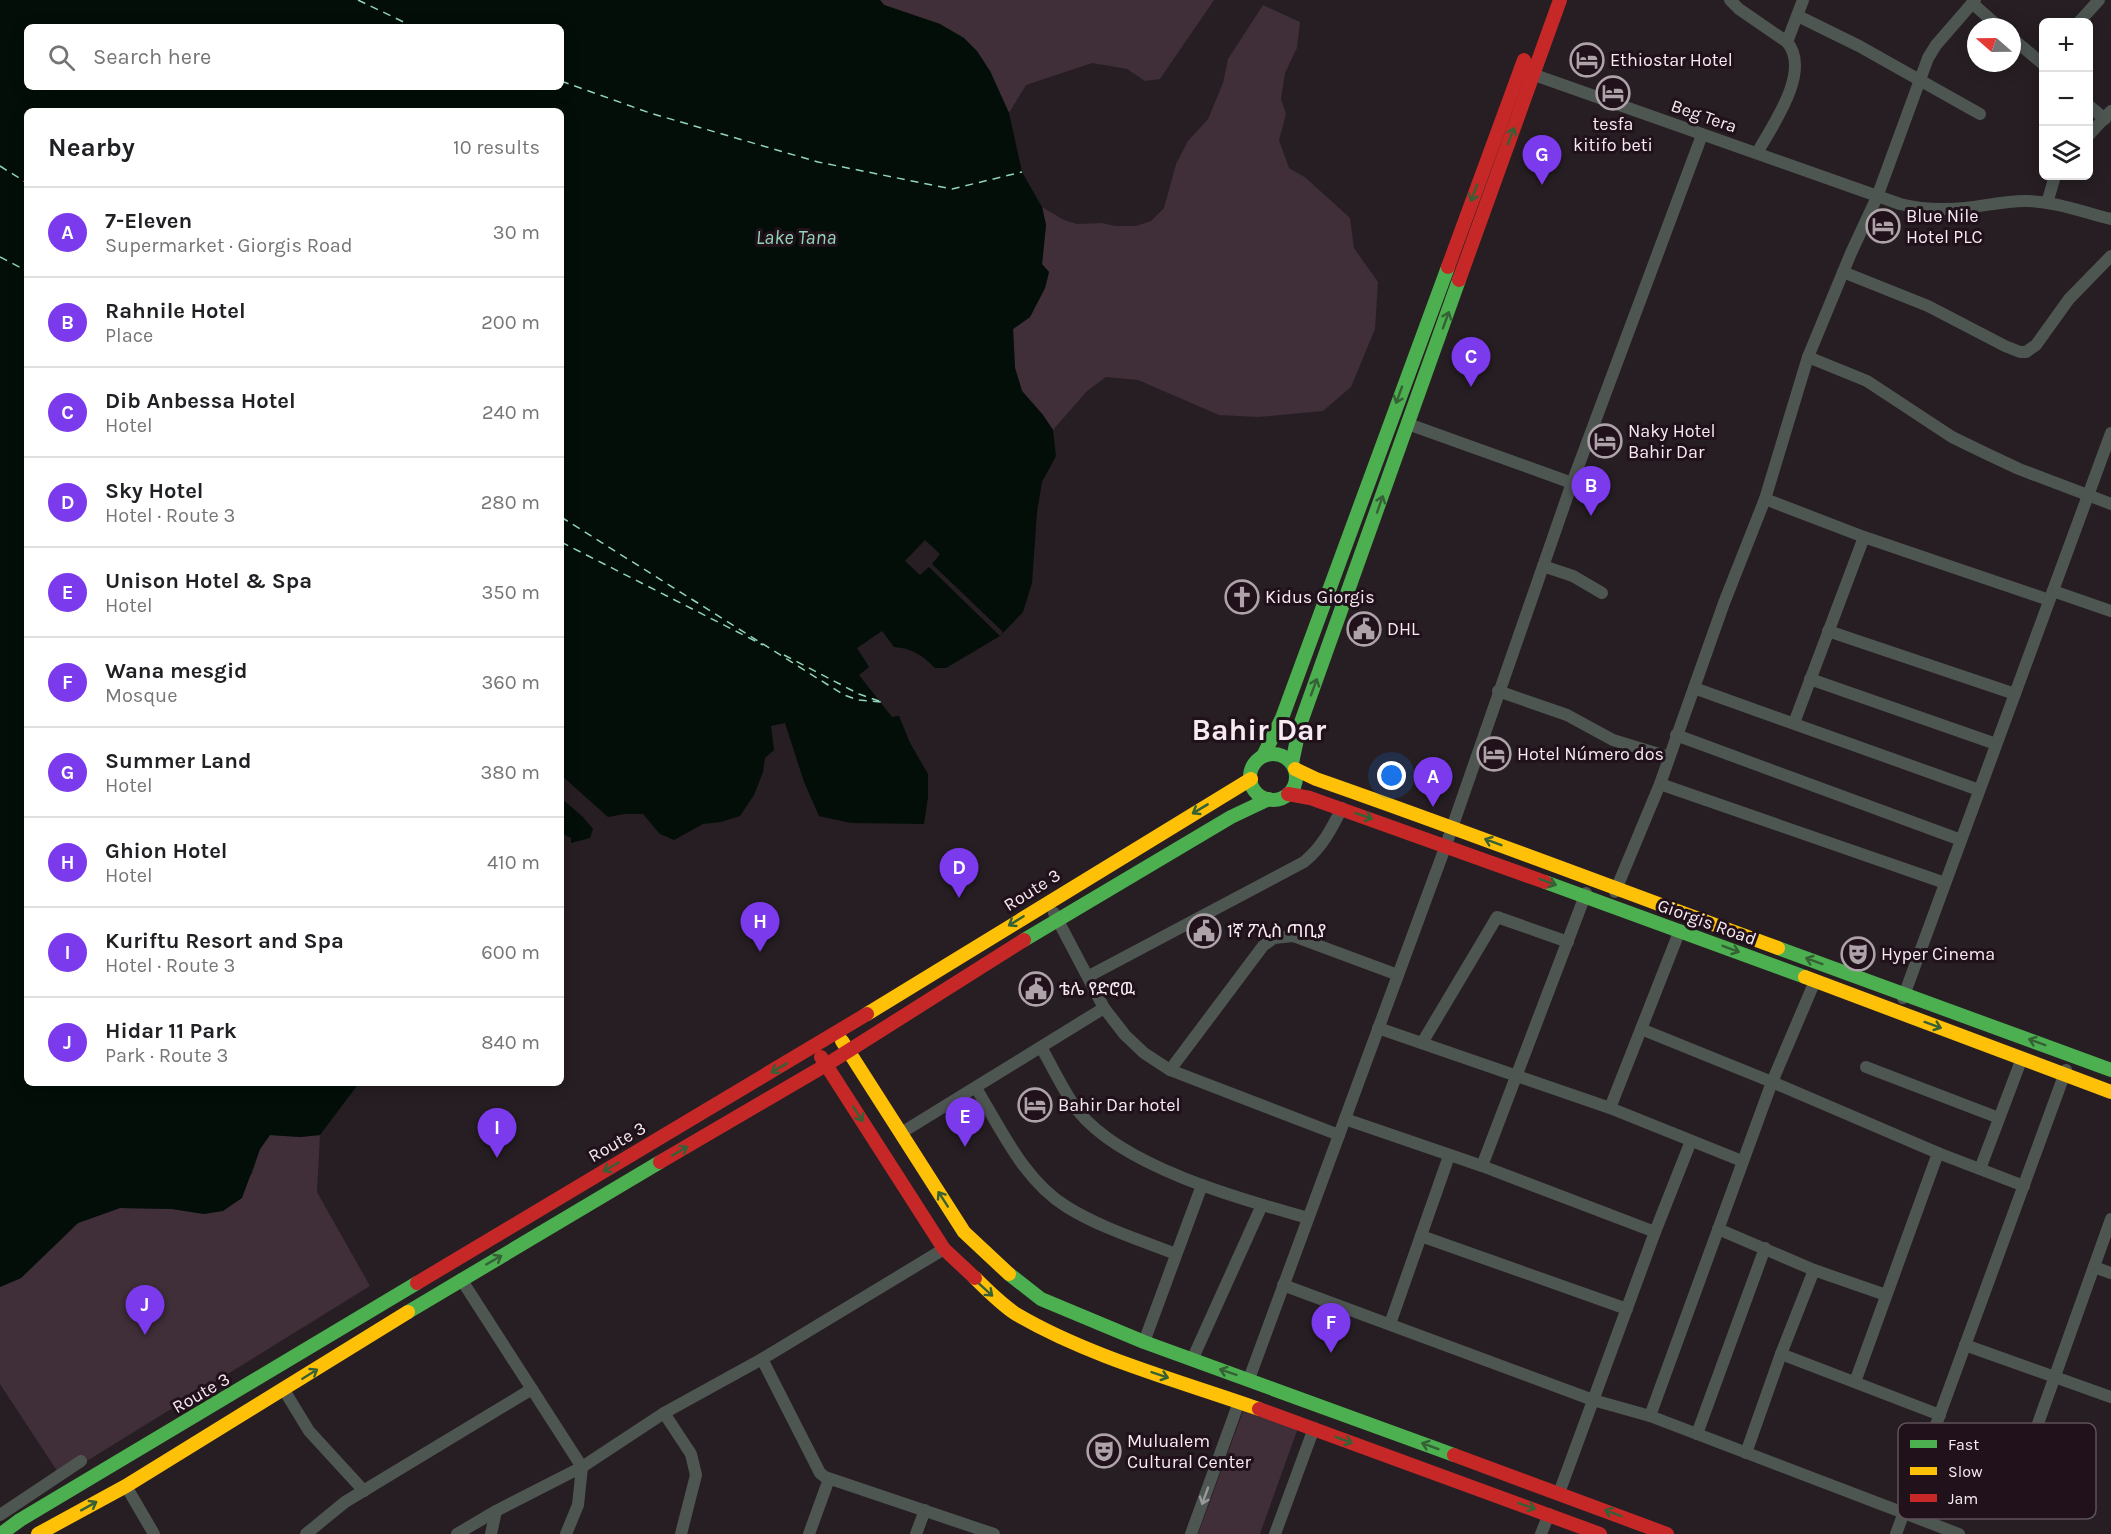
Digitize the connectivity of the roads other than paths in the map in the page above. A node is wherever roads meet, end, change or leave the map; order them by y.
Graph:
1 (1560, 0) edge
2 (1730, 0) edge
3 (1803, 0) edge
4 (2099, 0) edge
5 (1973, 2) edge
6 (1798, 16) junction
7 (1990, 18) edge
8 (2083, 18) edge
9 (1534, 30) dead end
10 (1787, 42) junction
11 (2021, 45) edge
12 (2039, 60) edge
13 (1526, 72) junction
14 (1920, 81) junction
15 (2093, 108) edge
16 (1980, 114) dead end
17 (2108, 115) edge
18 (2093, 131) edge
19 (1702, 135) junction
20 (1757, 153) junction
21 (2054, 180) edge
22 (1877, 197) junction
23 (2047, 203) junction
24 (2111, 219) edge
25 (2111, 256) edge
26 (1843, 272) junction
27 (1808, 357) junction
28 (1407, 373) junction
29 (1424, 380) junction
30 (1408, 424) junction
31 (2111, 433) edge
32 (1385, 434) junction
33 (1402, 440) junction
34 (1572, 483) junction
35 (2088, 495) junction
36 (1765, 499) junction
37 (2111, 504) edge
38 (1864, 537) junction
39 (1544, 566) junction
40 (1602, 592) dead end
41 (2051, 596) junction
42 (2111, 611) edge
43 (1828, 631) junction
44 (1305, 654) junction
45 (1324, 661) junction
46 (1810, 679) junction
47 (1694, 688) junction
48 (1498, 691) junction
49 (2015, 694) junction
50 (1794, 723) junction
51 (1676, 735) junction
52 (1996, 744) junction
53 (1263, 756) junction
54 (1669, 757) junction
55 (1293, 766) junction
56 (1251, 779) junction
57 (1660, 784) junction
58 (1979, 790) junction
59 (1288, 794) junction
60 (1269, 799) junction
61 (1342, 808) junction
62 (1452, 826) junction
63 (1961, 840) junction
64 (1446, 845) junction
65 (1591, 880) junction
66 (1945, 883) junction
67 (1616, 889) junction
68 (1585, 896) junction
69 (1048, 902) junction
70 (1610, 905) junction
71 (1057, 919) junction
72 (1680, 930) junction
73 (1568, 942) junction
74 (1398, 975) junction
75 (1089, 976) junction
76 (1815, 981) junction
77 (1904, 993) junction
78 (1104, 1008) junction
79 (1898, 1012) junction
80 (1378, 1028) junction
81 (1641, 1029) junction
82 (837, 1032) junction
83 (1422, 1043) junction
84 (815, 1046) junction
85 (1041, 1047) junction
86 (848, 1050) junction
87 (2072, 1055) junction
88 (2022, 1058) junction
89 (826, 1065) junction
90 (1866, 1067) dead end
91 (1170, 1070) junction
92 (2111, 1070) edge
93 (2065, 1074) junction
94 (1518, 1076) junction
95 (1772, 1082) junction
96 (976, 1088) junction
97 (2111, 1092) edge
98 (1610, 1108) junction
99 (1999, 1118) junction
100 (1345, 1119) junction
101 (901, 1133) junction
102 (1339, 1135) junction
103 (1691, 1141) junction
104 (878, 1146) junction
105 (1938, 1153) junction
106 (1449, 1156) junction
107 (1742, 1161) junction
108 (1482, 1166) junction
109 (1980, 1170) junction
110 (1202, 1185) junction
111 (2024, 1186) junction
112 (547, 1204) junction
113 (1262, 1205) junction
114 (1308, 1218) junction
115 (2111, 1219) edge
116 (558, 1223) junction
117 (1718, 1229) junction
118 (964, 1232) junction
119 (1655, 1232) junction
120 (1421, 1236) junction
121 (1765, 1248) junction
122 (944, 1249) junction
123 (1176, 1254) junction
124 (2094, 1267) junction
125 (1814, 1270) junction
126 (2111, 1273) edge
127 (461, 1279) junction
128 (423, 1280) junction
129 (1283, 1285) junction
130 (1886, 1295) junction
131 (433, 1297) junction
132 (1627, 1309) junction
133 (1390, 1324) junction
134 (1144, 1342) junction
135 (1965, 1345) junction
136 (1781, 1354) junction
137 (762, 1359) junction
138 (1192, 1360) junction
139 (1135, 1366) junction
140 (2055, 1377) junction
141 (1249, 1379) junction
142 (1855, 1382) junction
143 (249, 1385) junction
144 (532, 1389) junction
145 (284, 1390) junction
146 (2111, 1397) edge
147 (1593, 1400) junction
148 (1239, 1402) junction
149 (260, 1403) junction
150 (1322, 1407) junction
151 (664, 1413) junction
152 (1940, 1415) junction
153 (1650, 1416) junction
154 (1937, 1423) edge
155 (2038, 1423) edge
156 (1314, 1428) junction
157 (1395, 1434) junction
158 (1697, 1434) junction
159 (1746, 1453) junction
160 (1386, 1457) junction
161 (81, 1461) dead end
162 (582, 1467) junction
163 (829, 1479) junction
164 (126, 1485) junction
165 (364, 1491) junction
166 (1559, 1493) junction
167 (925, 1510) junction
168 (496, 1511) junction
169 (1898, 1511) edge
170 (1549, 1514) junction
171 (0, 1515) edge
172 (1902, 1519) edge
173 (1920, 1519) edge
174 (1, 1534) edge
175 (38, 1534) edge
176 (154, 1534) edge
177 (306, 1534) edge
178 (457, 1534) edge
179 (492, 1534) edge
180 (566, 1534) edge
181 (681, 1534) edge
182 (809, 1534) edge
183 (916, 1534) edge
184 (994, 1534) edge
185 (1191, 1534) edge
186 (1275, 1534) edge
187 (1541, 1534) edge
188 (1600, 1534) edge
189 (1667, 1534) edge
190 (1896, 1534) edge
191 (1959, 1534) edge

1 - 13 main road
2 - 10 street
3 - 6 street
4 - 8 street
5 - 7 street
5 - 14 street
6 - 10 street
6 - 14 street
9 - 13 main road
10 - 20 street
11 - 12 street
13 - 19 street, Beg Tera
13 -> 28 main road
29 -> 13 main road
14 - 16 street
14 - 22 street
15 - 17 street
17 - 18 street
19 - 20 street, Beg Tera
19 - 34 street
20 - 22 street, Beg Tera
21 - 23 street
22 - 23 street, Beg Tera
22 - 26 street
23 - 24 street, Beg Tera
25 - 26 street
26 - 27 street
27 - 35 street
27 - 36 street
28 - 29 main road
28 -> 32 main road
29 - 30 main road
30 - 33 main road
30 - 34 street
31 - 35 street
32 - 33 main road
32 - 44 main road
45 -> 33 main road
34 - 39 street
35 - 37 street
35 - 41 street
36 - 38 street
36 - 47 street
38 - 41 street
38 - 43 street
39 - 40 street
39 - 48 street
41 - 42 street
41 - 49 street
43 - 46 street
43 - 49 street
44 - 45 main road
44 - 53 main road
55 -> 45 main road
46 - 50 street
46 - 52 street
47 - 50 street
47 - 51 street
48 - 54 street
48 - 62 street
49 - 52 street
50 - 58 street
51 - 54 street
51 - 63 street
52 - 58 street
53 - 55 main road
53 - 56 main road
54 - 57 street
55 - 59 main road
55 - 62 main road, Giorgis Road
56 - 60 main road
56 -> 69 main road, Route 3
57 - 66 street
57 - 67 street
58 - 63 street
59 - 60 main road
59 - 61 main road, Giorgis Road
60 - 71 main road
61 -> 64 main road, Giorgis Road
61 - 75 street
62 - 64 street
65 -> 62 main road, Giorgis Road
63 - 66 street
64 -> 68 main road, Giorgis Road
64 - 74 street
65 - 67 main road, Giorgis Road
65 - 68 street
66 - 77 street
67 - 70 street
77 -> 67 main road, Giorgis Road
68 - 70 main road, Giorgis Road
68 - 73 street
69 - 71 street
69 -> 82 main road, Route 3
70 - 72 main road, Giorgis Road
71 - 75 street
71 - 86 main road
72 -> 76 main road, Giorgis Road
72 - 81 street
73 - 83 street
73 - 94 street
74 - 80 street
74 - 91 street
75 - 78 street
76 - 79 main road, Giorgis Road
76 - 95 street
77 - 79 street
87 -> 77 main road, Giorgis Road
78 - 85 street
78 - 91 street
79 -> 88 main road, Giorgis Road
80 - 83 street
80 - 100 street
81 - 95 street
81 - 98 street
82 - 84 main road, Route 3
82 - 86 main road
83 - 94 street
84 - 89 main road
84 -> 112 main road, Route 3
85 - 96 street
85 - 110 street
86 - 89 main road
86 - 101 main road
87 - 92 main road, Giorgis Road
87 - 93 street
88 - 93 main road, Giorgis Road
88 - 99 street
89 -> 104 main road
116 -> 89 main road
90 - 99 street
91 - 102 street
93 - 97 main road, Giorgis Road
93 - 111 street
94 - 98 street
94 - 108 street
95 - 105 street
95 - 107 street
96 - 101 street
96 - 123 street
98 - 103 street
99 - 109 street
100 - 102 street
100 - 106 street
101 - 104 main road
118 -> 101 main road
102 - 114 street
103 - 107 street
103 - 119 street
104 - 122 main road
105 - 109 street
105 - 130 street
106 - 108 street
106 - 120 street
107 - 117 street
108 - 119 street
109 - 111 street
110 - 113 street
110 - 123 street
111 - 135 street
112 - 116 main road
112 - 128 main road, Route 3
113 - 114 street
113 - 138 street
114 - 129 street
115 - 124 street
127 -> 116 main road
117 - 121 street
117 - 153 street
118 - 122 main road
118 - 134 main road
119 - 132 street
120 - 132 street
120 - 133 street
121 - 125 street
121 - 158 street
122 - 137 street
122 -> 139 main road
123 - 134 street
124 - 126 street
124 - 140 street
125 - 130 street
125 - 136 street
127 - 131 main road
127 - 144 street
128 - 131 main road
128 - 143 main road, Route 3
129 - 133 street
129 - 141 street
130 - 142 street
145 -> 131 main road
132 - 147 street
133 - 147 street
134 - 138 main road
134 - 139 main road
135 - 140 street
135 - 152 street
136 - 142 street
136 - 159 street
137 - 151 street
137 - 163 street
141 -> 138 main road
139 -> 148 main road
140 - 146 street
140 - 155 street
141 - 148 main road
141 - 150 main road
142 - 152 street
143 - 149 main road
143 - 174 main road, Route 3
144 - 162 street
144 - 165 street
145 - 149 main road
145 - 165 street
147 - 153 street
147 - 166 street
148 - 156 main road
148 -> 185 street
149 - 164 main road
150 - 156 main road
150 - 157 main road
151 - 162 street
151 - 181 street
152 - 154 street
153 - 158 street
156 -> 160 main road
156 - 186 street
157 - 160 main road
166 -> 157 main road
158 - 159 street
159 - 169 street
160 -> 170 main road
161 - 171 street
162 - 168 street
162 - 180 street
163 - 167 street
163 - 182 street
175 -> 164 main road
164 - 176 street
165 - 177 street
166 - 170 main road
189 -> 166 main road
167 - 183 street
167 - 184 street
168 - 178 street
168 - 179 street
170 - 187 street
170 - 188 main road
172 - 190 street
173 - 191 street

